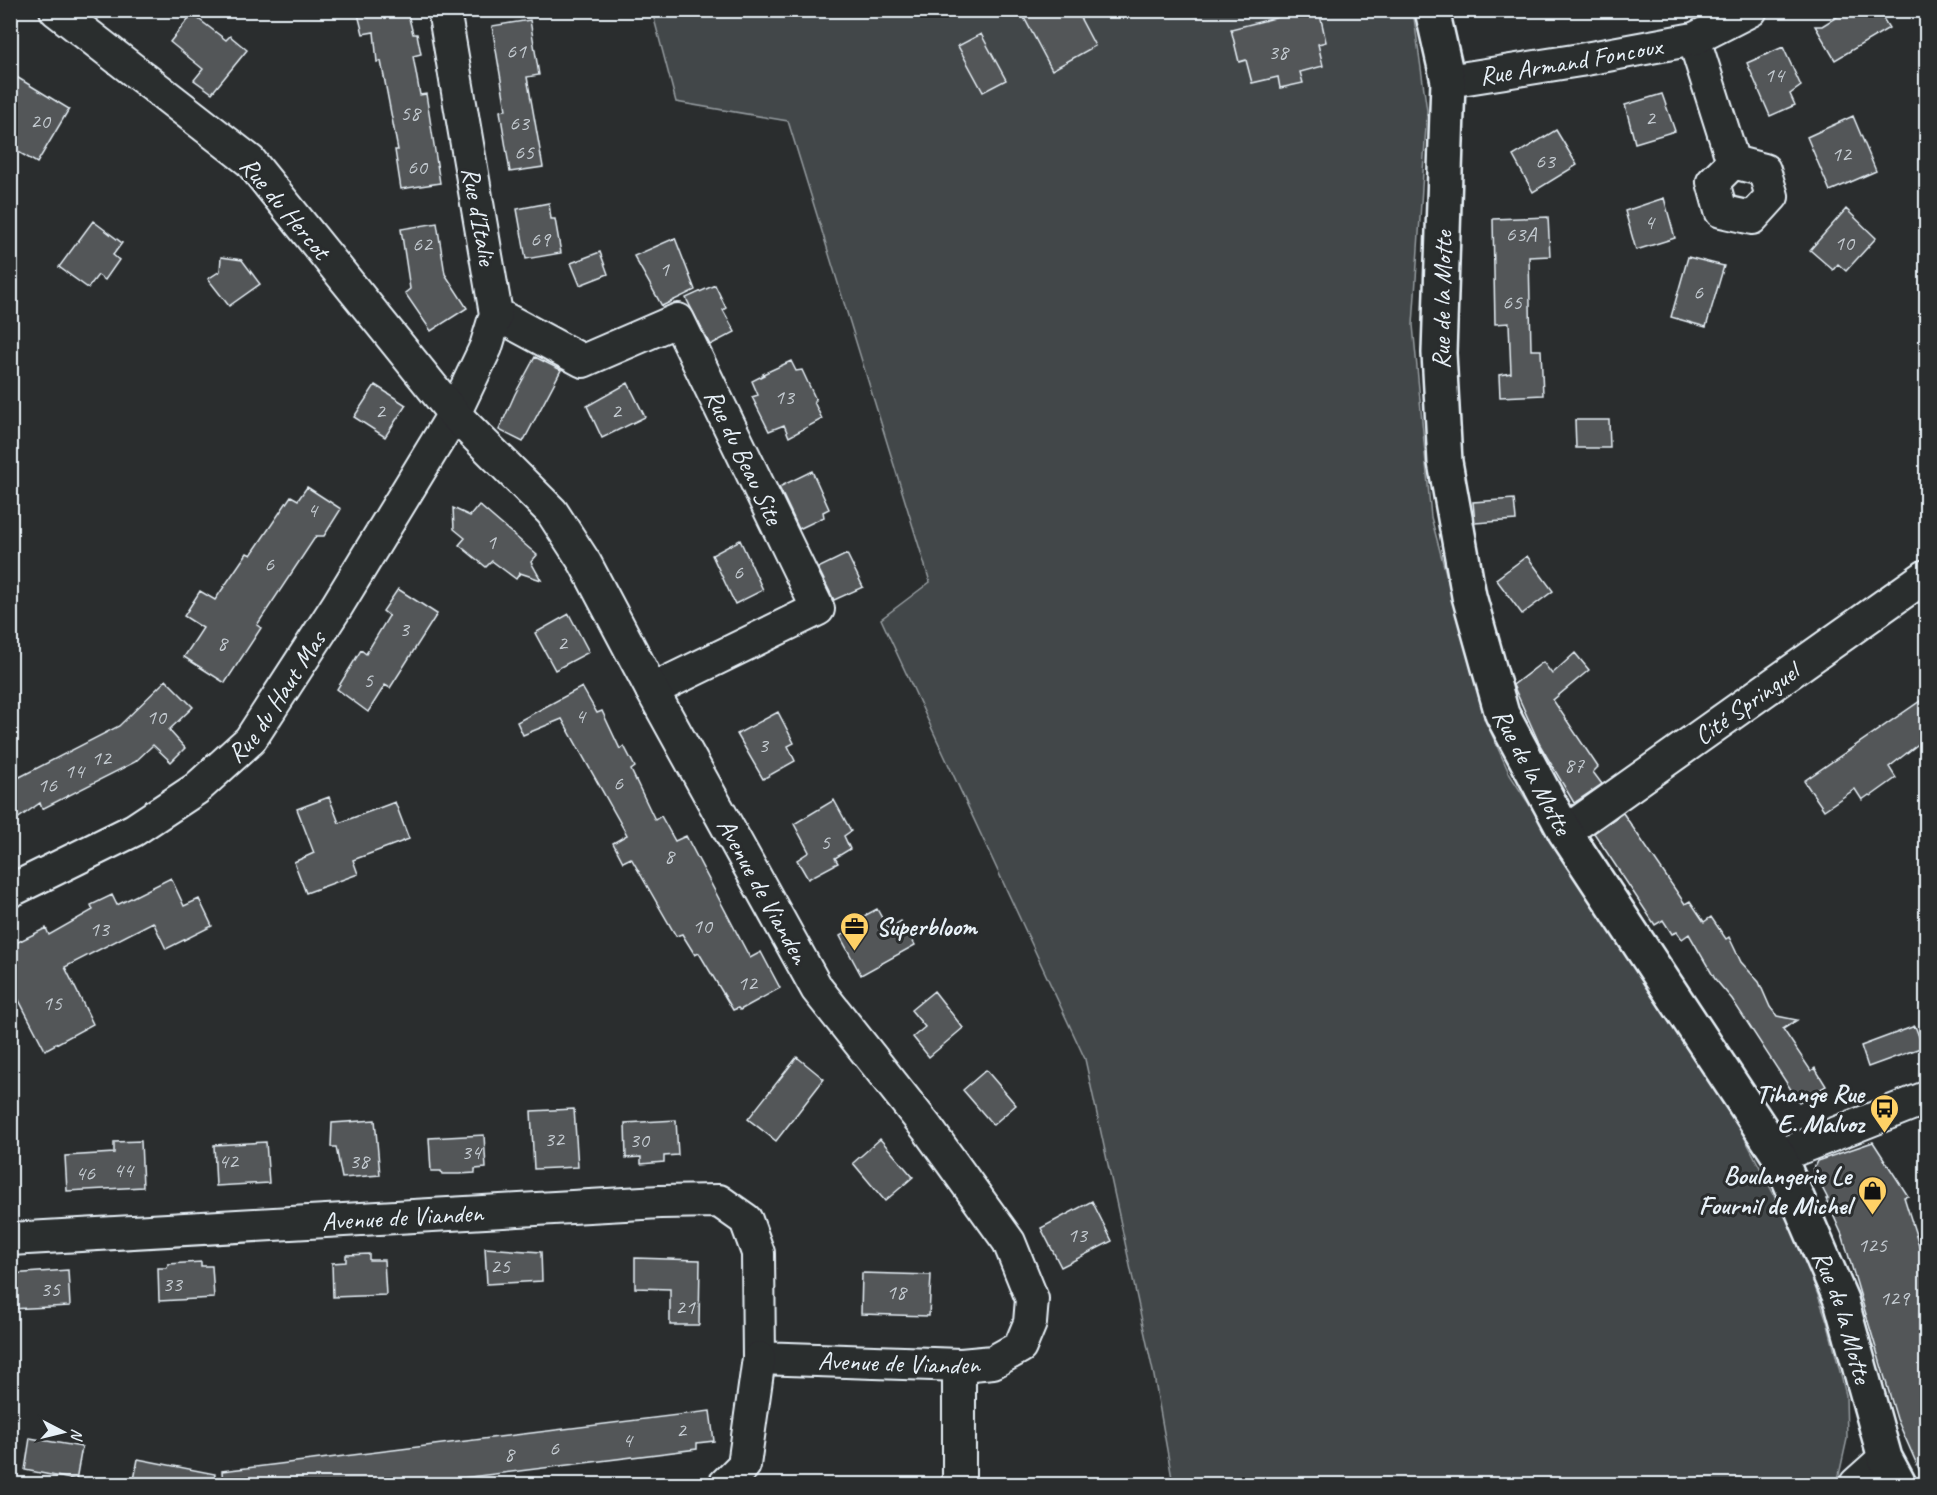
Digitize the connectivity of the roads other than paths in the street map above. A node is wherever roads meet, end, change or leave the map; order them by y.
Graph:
1 (56, 10) edge
2 (444, 10) edge
3 (1432, 10) edge
4 (1750, 10) edge
5 (1694, 39) junction
6 (1448, 81) junction
7 (1733, 162) dead end
8 (496, 314) junction
9 (454, 414) junction
10 (1926, 576) edge
11 (652, 690) junction
12 (1565, 832) junction
13 (10, 891) edge
14 (1926, 1098) edge
15 (1779, 1156) junction
16 (10, 1239) edge
17 (759, 1358) junction
18 (961, 1365) junction
19 (1892, 1471) edge
20 (724, 1485) edge
21 (959, 1485) edge
22 (1856, 1485) edge

1 - 9 street, Rue du Hercot
2 - 8 street, Rue d'Italie
3 - 6 street, Rue de la Motte
4 - 5 street, Rue Armand Foncoux
5 - 6 street, Rue Armand Foncoux
5 - 7 street, Rue Armand Foncoux
6 - 12 street, Rue de la Motte
8 - 9 street, Rue d'Italie
8 - 11 street, Rue du Beau Site
9 - 11 street, Avenue de Vianden
9 - 13 street, Rue du Haut Mas
10 - 12 street, Cité Springuel
11 - 18 street, Avenue de Vianden
12 - 15 street, Rue de la Motte
14 - 15 street
15 - 19 street, Rue de la Motte
16 - 17 street, Avenue de Vianden
17 - 18 street, Avenue de Vianden
17 - 20 street
18 - 21 street
19 - 22 street

